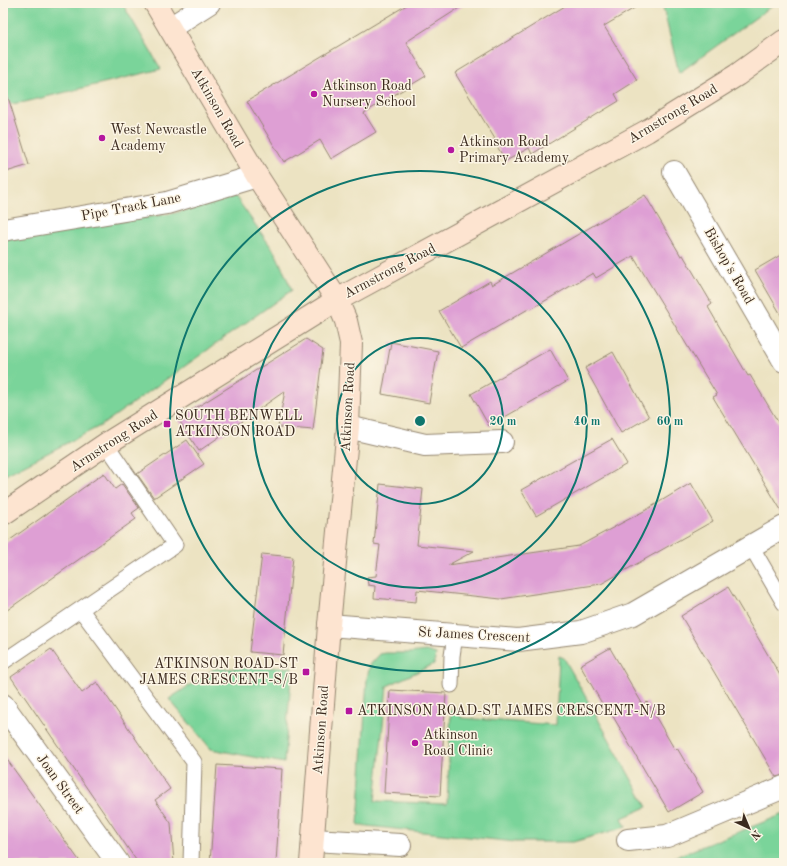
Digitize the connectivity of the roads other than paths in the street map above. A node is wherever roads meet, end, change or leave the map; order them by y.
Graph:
1 (155, 3) edge
2 (209, 3) edge
3 (170, 28) junction
4 (784, 41) edge
5 (674, 172) dead end
6 (257, 176) junction
7 (3, 230) edge
8 (337, 300) junction
9 (784, 360) edge
10 (348, 427) junction
11 (502, 442) dead end
12 (106, 444) junction
13 (3, 514) edge
14 (784, 527) edge
15 (751, 546) junction
16 (784, 602) edge
17 (81, 610) junction
18 (329, 625) junction
19 (455, 635) junction
20 (3, 662) edge
21 (451, 685) dead end
22 (3, 705) edge
23 (784, 786) edge
24 (313, 840) junction
25 (628, 840) dead end
26 (400, 845) dead end
27 (118, 863) edge
28 (191, 863) edge
29 (311, 863) edge

1 - 3 main road, Atkinson Road
2 - 3 street
3 - 6 main road, Atkinson Road
4 - 8 main road, Armstrong Road
5 - 9 street, Bishop's Road
6 - 7 street, Pipe Track Lane
6 - 8 main road, Atkinson Road
8 - 10 main road, Atkinson Road
8 - 12 main road, Armstrong Road
10 - 11 street
10 - 18 main road, Atkinson Road
12 - 13 main road, Armstrong Road
12 - 17 lane
14 - 15 street, St James Crescent
15 - 16 lane
15 - 19 street, St James Crescent
17 - 20 lane
17 - 28 lane
18 - 19 street, St James Crescent
18 - 24 main road, Atkinson Road
19 - 21 lane
22 - 27 street, Joan Street
23 - 25 street
24 - 26 street
24 - 29 main road, Atkinson Road

